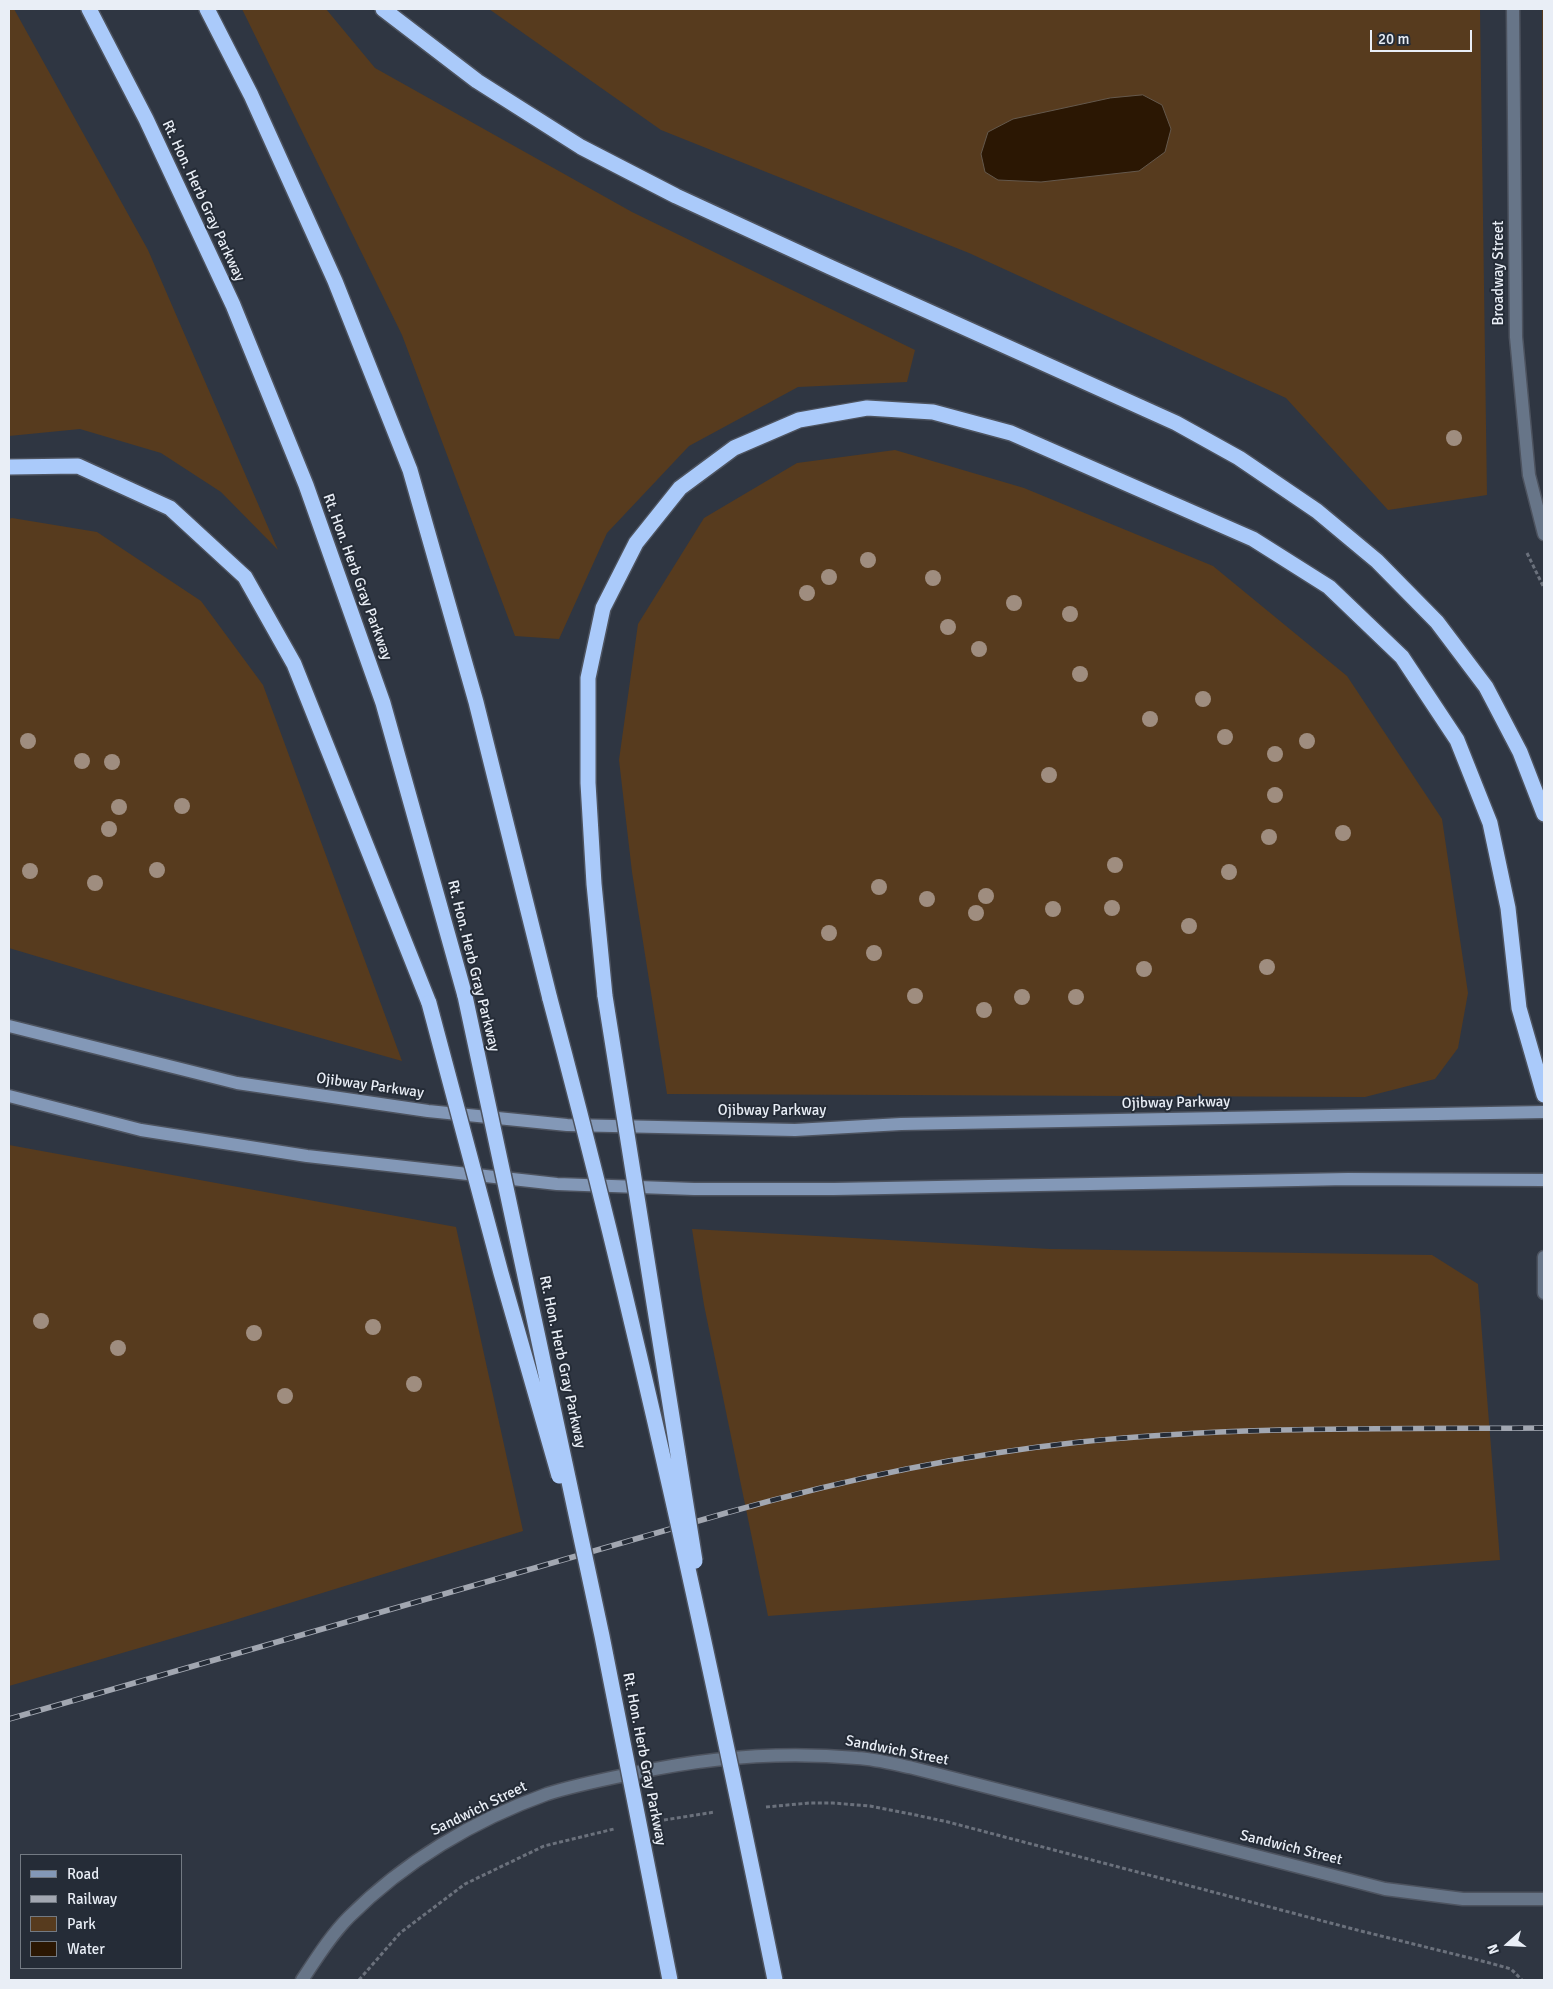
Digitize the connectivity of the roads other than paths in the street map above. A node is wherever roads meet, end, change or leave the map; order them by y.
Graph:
1 (89, 9) edge
2 (206, 9) edge
3 (383, 9) edge
4 (1514, 9) edge
5 (9, 467) edge
6 (1544, 534) edge
7 (1544, 814) edge
8 (9, 1026) edge
9 (9, 1096) edge
10 (1544, 1096) edge
11 (1544, 1112) edge
12 (1544, 1180) edge
13 (1544, 1257) edge
14 (1544, 1292) edge
15 (602, 1636) junction
16 (713, 1676) junction
17 (1544, 1899) edge
18 (302, 1980) edge
19 (670, 1980) edge
20 (775, 1980) edge

1 - 15 highway, Rt. Hon. Herb Gray Parkway, bridge
2 - 16 highway, bridge
3 - 7 highway
4 - 6 street, Broadway Street
5 - 15 highway, bridge
8 - 11 main road, Ojibway Parkway
9 - 12 main road
10 - 16 highway, bridge
13 - 14 street
15 - 19 highway, Rt. Hon. Herb Gray Parkway, bridge
16 - 20 highway, bridge
17 - 18 street, Sandwich Street

